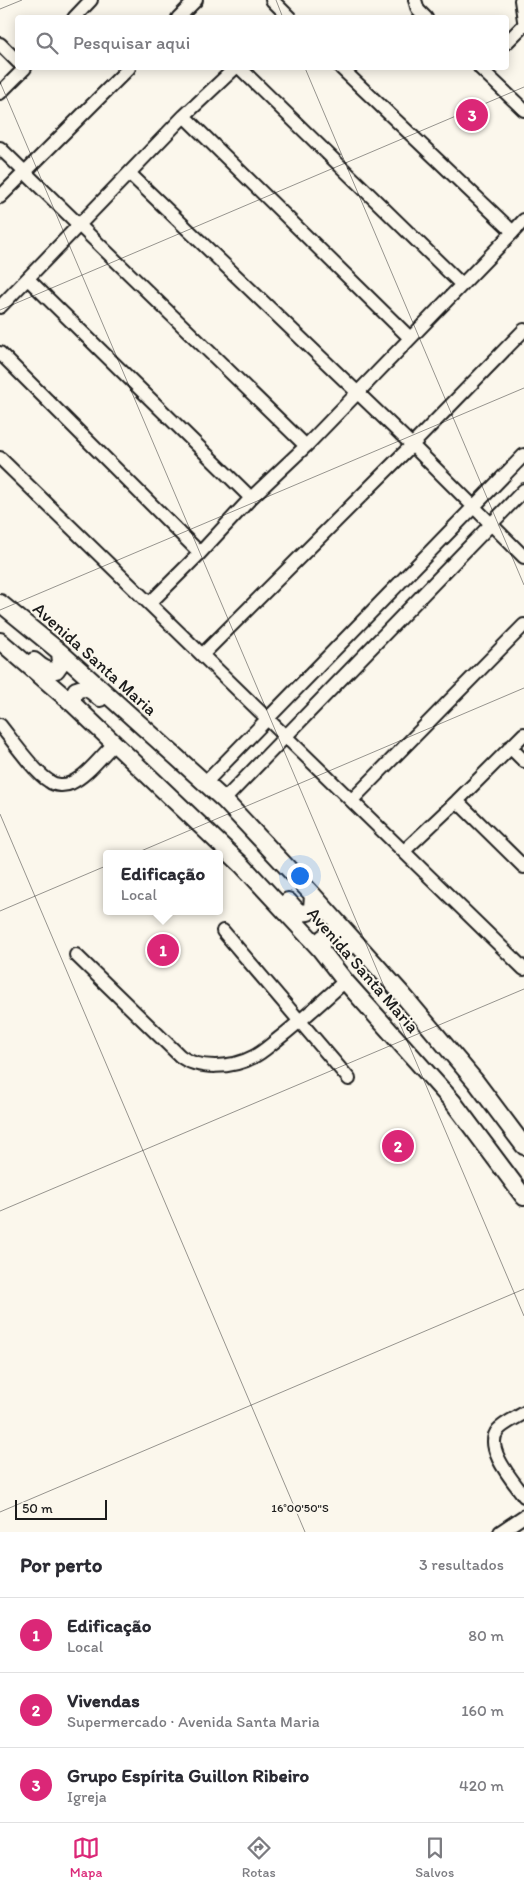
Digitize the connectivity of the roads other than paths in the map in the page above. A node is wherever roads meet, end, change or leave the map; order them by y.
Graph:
1 (91, 0) edge
2 (196, 0) edge
3 (272, 0) edge
4 (415, 0) edge
5 (521, 0) edge
6 (77, 15) edge
7 (181, 15) edge
8 (287, 15) edge
9 (423, 15) edge
10 (524, 20) edge
11 (524, 25) edge
12 (509, 41) edge
13 (0, 44) edge
14 (15, 60) edge
15 (19, 70) edge
16 (126, 70) edge
17 (233, 70) edge
18 (242, 70) edge
19 (343, 70) edge
20 (484, 70) edge
21 (0, 93) edge
22 (524, 110) edge
23 (184, 116) junction
24 (0, 148) edge
25 (24, 173) junction
26 (130, 174) junction
27 (0, 197) edge
28 (524, 220) edge
29 (78, 226) junction
30 (513, 232) junction
31 (28, 279) junction
32 (462, 285) junction
33 (0, 307) edge
34 (524, 330) edge
35 (410, 338) junction
36 (0, 352) edge
37 (358, 392) junction
38 (412, 445) junction
39 (306, 446) junction
40 (524, 455) edge
41 (0, 458) edge
42 (524, 490) edge
43 (252, 498) junction
44 (474, 506) junction
45 (490, 524) junction
46 (200, 553) junction
47 (524, 557) edge
48 (0, 603) edge
49 (150, 603) junction
50 (524, 625) edge
51 (0, 636) edge
52 (0, 641) edge
53 (60, 652) junction
54 (202, 655) junction
55 (73, 704) junction
56 (268, 720) junction
57 (0, 725) edge
58 (148, 733) junction
59 (524, 734) edge
60 (285, 737) junction
61 (115, 744) junction
62 (510, 747) junction
63 (524, 761) edge
64 (206, 782) junction
65 (224, 800) junction
66 (352, 800) junction
67 (458, 801) junction
68 (404, 852) junction
69 (242, 865) junction
70 (524, 866) edge
71 (313, 895) junction
72 (223, 931) dead end
73 (320, 949) junction
74 (76, 954) dead end
75 (524, 969) edge
76 (344, 981) junction
77 (402, 994) junction
78 (300, 1022) junction
79 (349, 1079) dead end
80 (524, 1146) edge
81 (524, 1197) edge
82 (524, 1413) edge
83 (524, 1496) edge
84 (524, 1516) edge
85 (500, 1532) edge

1 - 6 street
2 - 7 street
3 - 8 street
4 - 9 street
5 - 10 street
11 - 12 street
13 - 14 street
15 - 21 street
16 - 25 street
17 - 23 street
18 - 32 street
19 - 30 street
20 - 22 street
23 - 26 street
23 - 35 street
24 - 25 street
25 - 27 street
25 - 29 street
26 - 29 street
26 - 37 street
28 - 30 street
29 - 31 street
29 - 39 street
30 - 32 street
31 - 33 street
31 - 43 street
32 - 35 street
34 - 38 street
35 - 37 street
36 - 46 street
37 - 38 street
37 - 39 street
38 - 44 street
38 - 54 street
39 - 43 street
40 - 44 street
41 - 49 street
42 - 45 street
43 - 46 street
44 - 45 street
44 - 56 street
45 - 47 street
45 - 60 street
46 - 49 street
48 - 53 main road, Avenida Santa Maria
49 - 54 street
50 - 66 street
51 - 53 main road
52 - 55 main road, Avenida Santa Maria
53 - 58 main road, Avenida Santa Maria
54 - 56 street
55 - 58 main road
55 - 61 main road, Avenida Santa Maria
56 - 60 street
56 - 64 street
57 - 61 street
58 - 64 main road, Avenida Santa Maria
59 - 62 street
60 - 65 street
60 - 66 street
61 - 69 main road, Avenida Santa Maria
62 - 63 street
62 - 67 street
64 - 65 main road, Avenida Santa Maria
65 - 71 main road, Avenida Santa Maria
66 - 68 street
67 - 68 street
67 - 70 street
68 - 75 street
69 - 71 main road
69 - 73 main road, Avenida Santa Maria
71 - 77 main road, Avenida Santa Maria
72 - 78 street
73 - 76 main road, Avenida Santa Maria
73 - 77 main road
74 - 78 street
76 - 78 street
76 - 81 main road, Avenida Santa Maria
77 - 80 main road, Avenida Santa Maria
78 - 79 street
82 - 83 street
84 - 85 street

